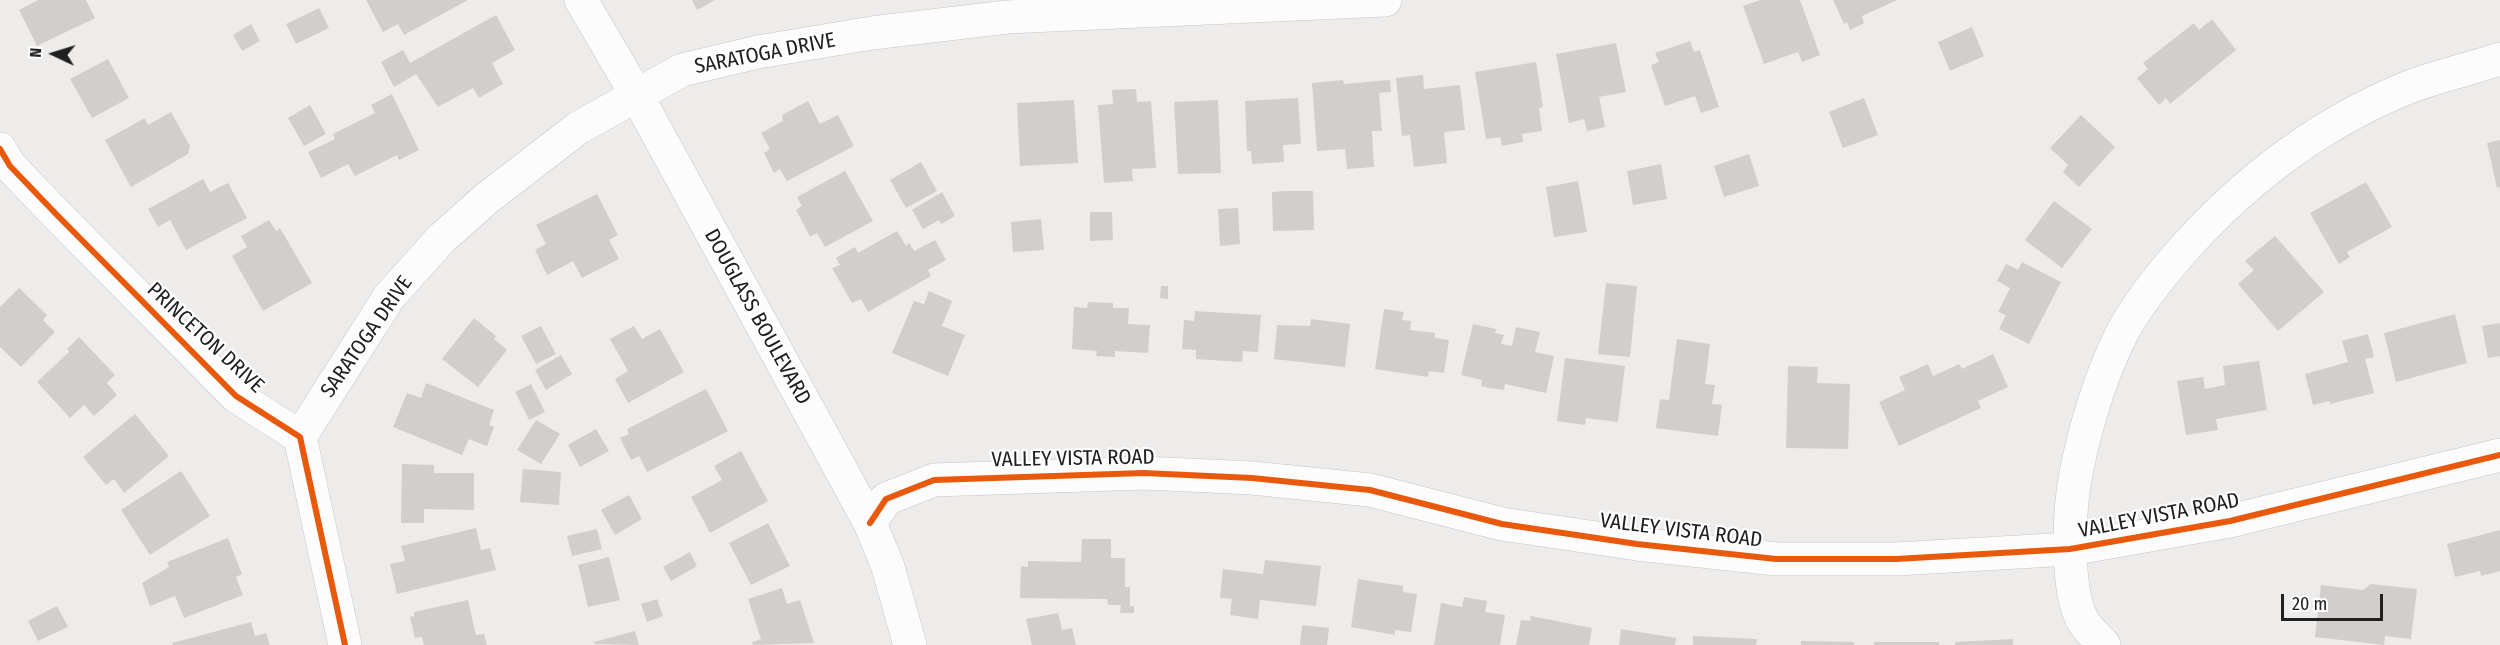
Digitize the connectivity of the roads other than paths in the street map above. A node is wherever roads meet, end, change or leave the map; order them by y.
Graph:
1 (581, 0) edge
2 (1385, 0) edge
3 (2500, 59) edge
4 (636, 94) junction
5 (0, 149) edge
6 (300, 437) junction
7 (2500, 455) edge
8 (870, 523) junction
9 (2070, 549) junction
10 (345, 645) edge
11 (910, 645) edge
12 (2104, 645) edge

1 - 4 street, DOUGLASS BOULEVARD
2 - 4 street, SARATOGA DRIVE
3 - 9 street
4 - 6 street, SARATOGA DRIVE
4 - 8 street, DOUGLASS BOULEVARD
5 - 6 street, PRINCETON DRIVE
6 - 10 street
7 - 9 street, VALLEY VISTA ROAD
8 - 9 street, VALLEY VISTA ROAD
8 - 11 street, DOUGLASS BOULEVARD
9 - 12 street

